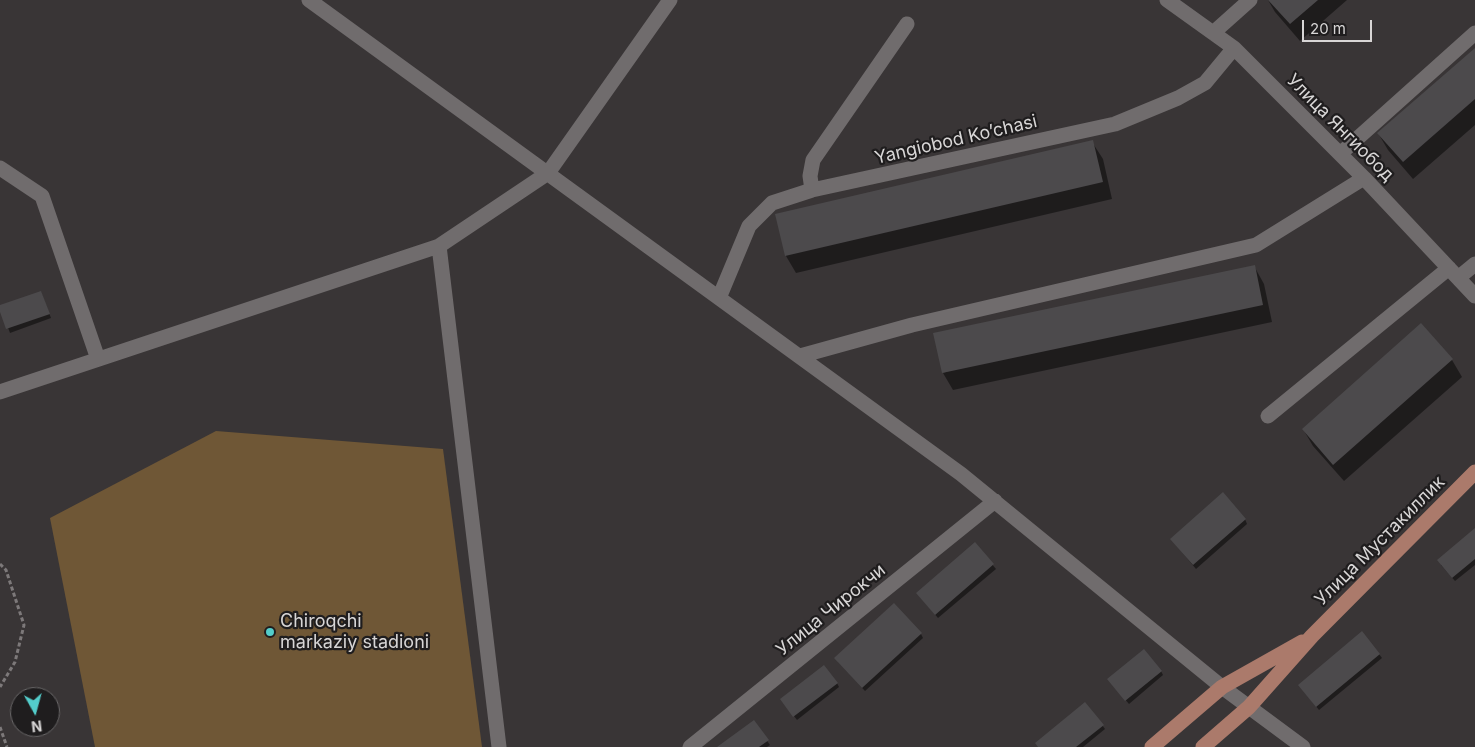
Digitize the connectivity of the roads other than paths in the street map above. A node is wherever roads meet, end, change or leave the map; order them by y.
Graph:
1 (309, 0) edge
2 (670, 0) edge
3 (1167, 0) edge
4 (1250, 0) edge
5 (906, 24) dead end
6 (1213, 33) junction
7 (1475, 33) edge
8 (1234, 48) junction
9 (1340, 154) junction
10 (0, 168) edge
11 (548, 173) junction
12 (1364, 178) junction
13 (812, 190) junction
14 (439, 246) junction
15 (1475, 264) edge
16 (1454, 273) junction
17 (1475, 296) edge
18 (719, 298) junction
19 (800, 356) junction
20 (98, 359) junction
21 (0, 392) edge
22 (1268, 416) dead end
23 (1475, 472) edge
24 (995, 501) junction
25 (1312, 636) junction
26 (1222, 687) junction
27 (1249, 707) junction
28 (499, 747) edge
29 (690, 747) edge
30 (1152, 747) edge
31 (1203, 747) edge
32 (1303, 747) edge

1 - 11 street
2 - 11 street
3 - 6 street, Улица Янгиобод
4 - 6 street
5 - 13 street
6 - 8 street, Улица Янгиобод
7 - 9 street
8 - 9 street, Улица Янгиобод
8 - 13 street, Yangiobod Ko’chasi
9 - 12 street, Улица Янгиобод
10 - 20 street
11 - 14 street
11 - 18 street
12 - 16 street, Улица Янгиобод
12 - 19 street
13 - 18 street, Yangiobod Ko’chasi
14 - 20 street
14 - 28 street
15 - 16 street
16 - 17 street, Улица Янгиобод
16 - 22 street
18 - 19 street
19 - 24 street
20 - 21 street
23 - 25 main road, Улица Мустакиллик
24 - 26 street
24 - 29 street, Улица Чирокчи
25 - 26 main road, Улица Мустакиллик
25 - 27 main road, Улица Мустакиллик
26 - 27 street
26 - 30 main road, Улица Мустакиллик
27 - 31 main road, Улица Мустакиллик
27 - 32 street

